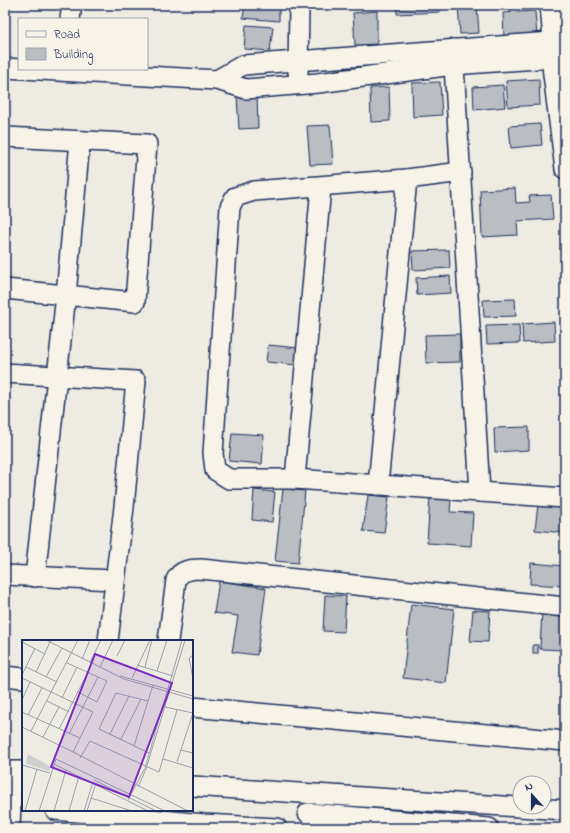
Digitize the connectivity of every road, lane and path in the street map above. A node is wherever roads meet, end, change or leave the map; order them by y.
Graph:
1 (72, 5) edge
2 (299, 5) edge
3 (550, 5) edge
4 (564, 5) edge
5 (565, 14) edge
6 (70, 18) edge
7 (559, 49) edge
8 (453, 57) junction
9 (297, 61) junction
10 (5, 68) edge
11 (18, 69) edge
12 (44, 70) edge
13 (64, 71) edge
14 (217, 80) junction
15 (298, 84) junction
16 (5, 137) edge
17 (80, 141) junction
18 (565, 169) edge
19 (461, 172) junction
20 (407, 179) junction
21 (321, 187) junction
22 (5, 289) edge
23 (66, 295) junction
24 (5, 373) edge
25 (57, 376) junction
26 (295, 479) junction
27 (378, 485) junction
28 (480, 492) junction
29 (565, 498) edge
30 (5, 575) edge
31 (35, 577) junction
32 (114, 580) junction
33 (565, 607) edge
34 (108, 640) edge
35 (168, 640) edge
36 (5, 676) edge
37 (22, 678) edge
38 (193, 707) edge
39 (565, 741) edge
40 (18, 771) edge
41 (193, 786) edge
42 (309, 794) junction
43 (329, 795) junction
44 (17, 807) edge
45 (565, 810) edge
46 (59, 811) edge
47 (308, 820) edge
48 (104, 821) edge
49 (327, 822) edge
50 (204, 826) edge
51 (10, 828) edge
52 (278, 828) edge
53 (489, 828) edge

1 - 6 street
2 - 9 street
3 - 7 street
4 - 5 street
7 - 8 street
7 - 18 street
8 - 9 street
8 - 15 street
8 - 19 street
9 - 14 street
9 - 15 street
10 - 11 street
12 - 13 street
13 - 14 street
14 - 15 street
16 - 17 street
17 - 23 street
17 - 23 street
19 - 20 street
19 - 28 street
20 - 21 street
20 - 27 street
21 - 26 street
21 - 26 street
22 - 23 street
23 - 25 street
24 - 25 street
25 - 31 street
25 - 32 street
26 - 27 street
27 - 28 street
28 - 29 street
30 - 31 street
31 - 32 street
32 - 34 street
33 - 35 street
36 - 37 street
38 - 39 street
40 - 44 street
41 - 42 street
42 - 43 street
42 - 47 street
43 - 45 street
43 - 49 street
44 - 51 street
46 - 48 street
47 - 49 street
48 - 50 street
49 - 53 street
50 - 52 street

